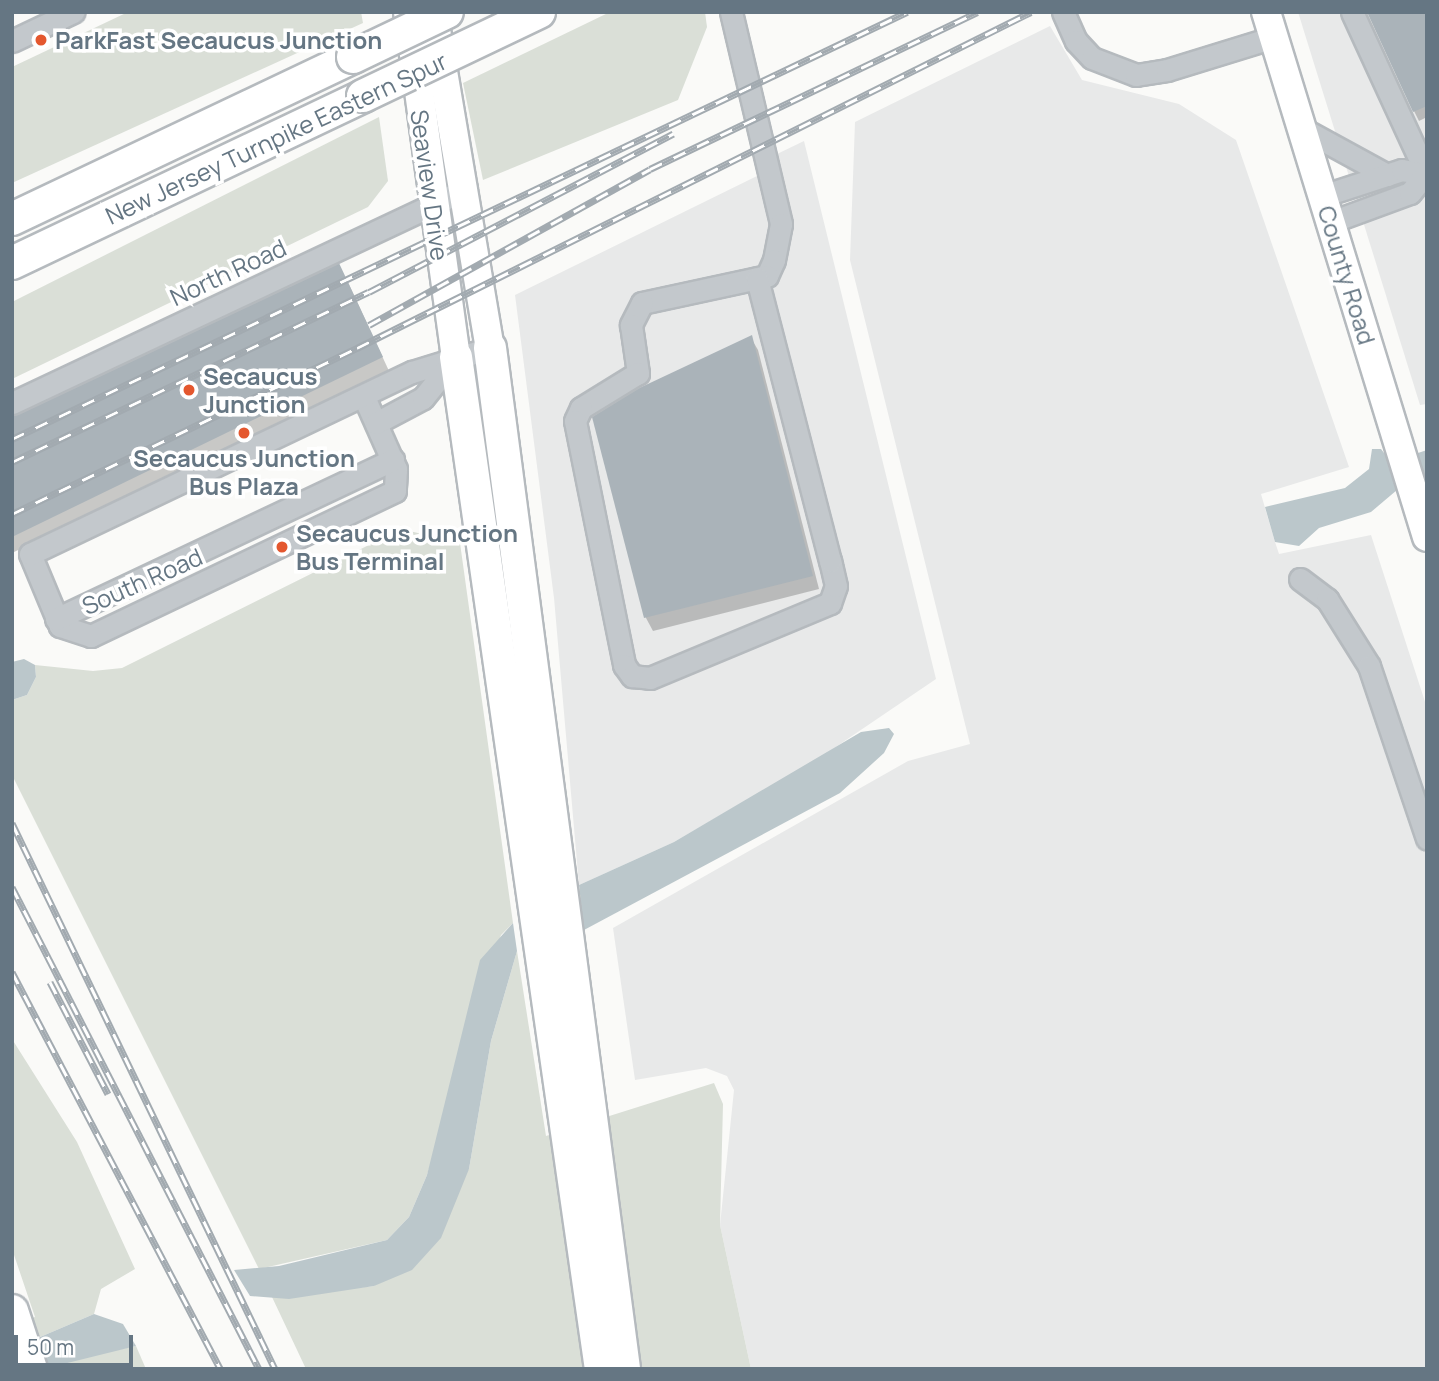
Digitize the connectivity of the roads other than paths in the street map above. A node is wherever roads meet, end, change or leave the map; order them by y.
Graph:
1 (73, 12) edge
2 (408, 12) edge
3 (433, 12) edge
4 (447, 12) edge
5 (539, 12) edge
6 (731, 12) edge
7 (1063, 12) edge
8 (1352, 12) edge
9 (1270, 25) edge
10 (12, 41) edge
11 (1301, 128) junction
12 (1425, 173) edge
13 (1387, 175) junction
14 (466, 189) junction
15 (432, 204) junction
16 (1327, 209) junction
17 (12, 219) edge
18 (96, 223) junction
19 (12, 263) edge
20 (757, 278) junction
21 (12, 284) edge
22 (490, 348) junction
23 (456, 357) junction
24 (364, 397) junction
25 (12, 403) edge
26 (376, 423) junction
27 (393, 460) junction
28 (1427, 537) edge
29 (1300, 579) dead end
30 (56, 619) junction
31 (1427, 838) edge
32 (12, 1311) edge
33 (31, 1369) edge
34 (601, 1369) edge
35 (624, 1369) edge

1 - 10 lane
2 - 15 main road, Seaview Drive
3 - 14 main road, Seaview Drive
4 - 17 highway, New Jersey Turnpike Eastern Spur, bridge
5 - 18 highway, New Jersey Turnpike Eastern Spur, bridge
6 - 20 lane
7 - 9 lane
8 - 12 lane
9 - 11 main road, County Road
11 - 13 lane
11 - 16 main road, County Road
12 - 13 lane
12 - 16 lane
13 - 16 lane
14 - 15 lane, North Road
14 - 22 main road, Seaview Drive
15 - 23 main road, Seaview Drive
15 - 25 lane, North Road
16 - 28 main road, County Road
18 - 19 highway, New Jersey Turnpike Eastern Spur
18 - 21 highway
20 - 20 lane
22 - 23 lane, South Road
22 - 35 highway
23 - 24 lane, South Road
23 - 26 lane
23 - 34 highway
24 - 26 lane, South Road
24 - 30 lane, South Road
26 - 27 lane, South Road
27 - 30 lane
27 - 30 lane, South Road
29 - 31 lane
32 - 33 highway

